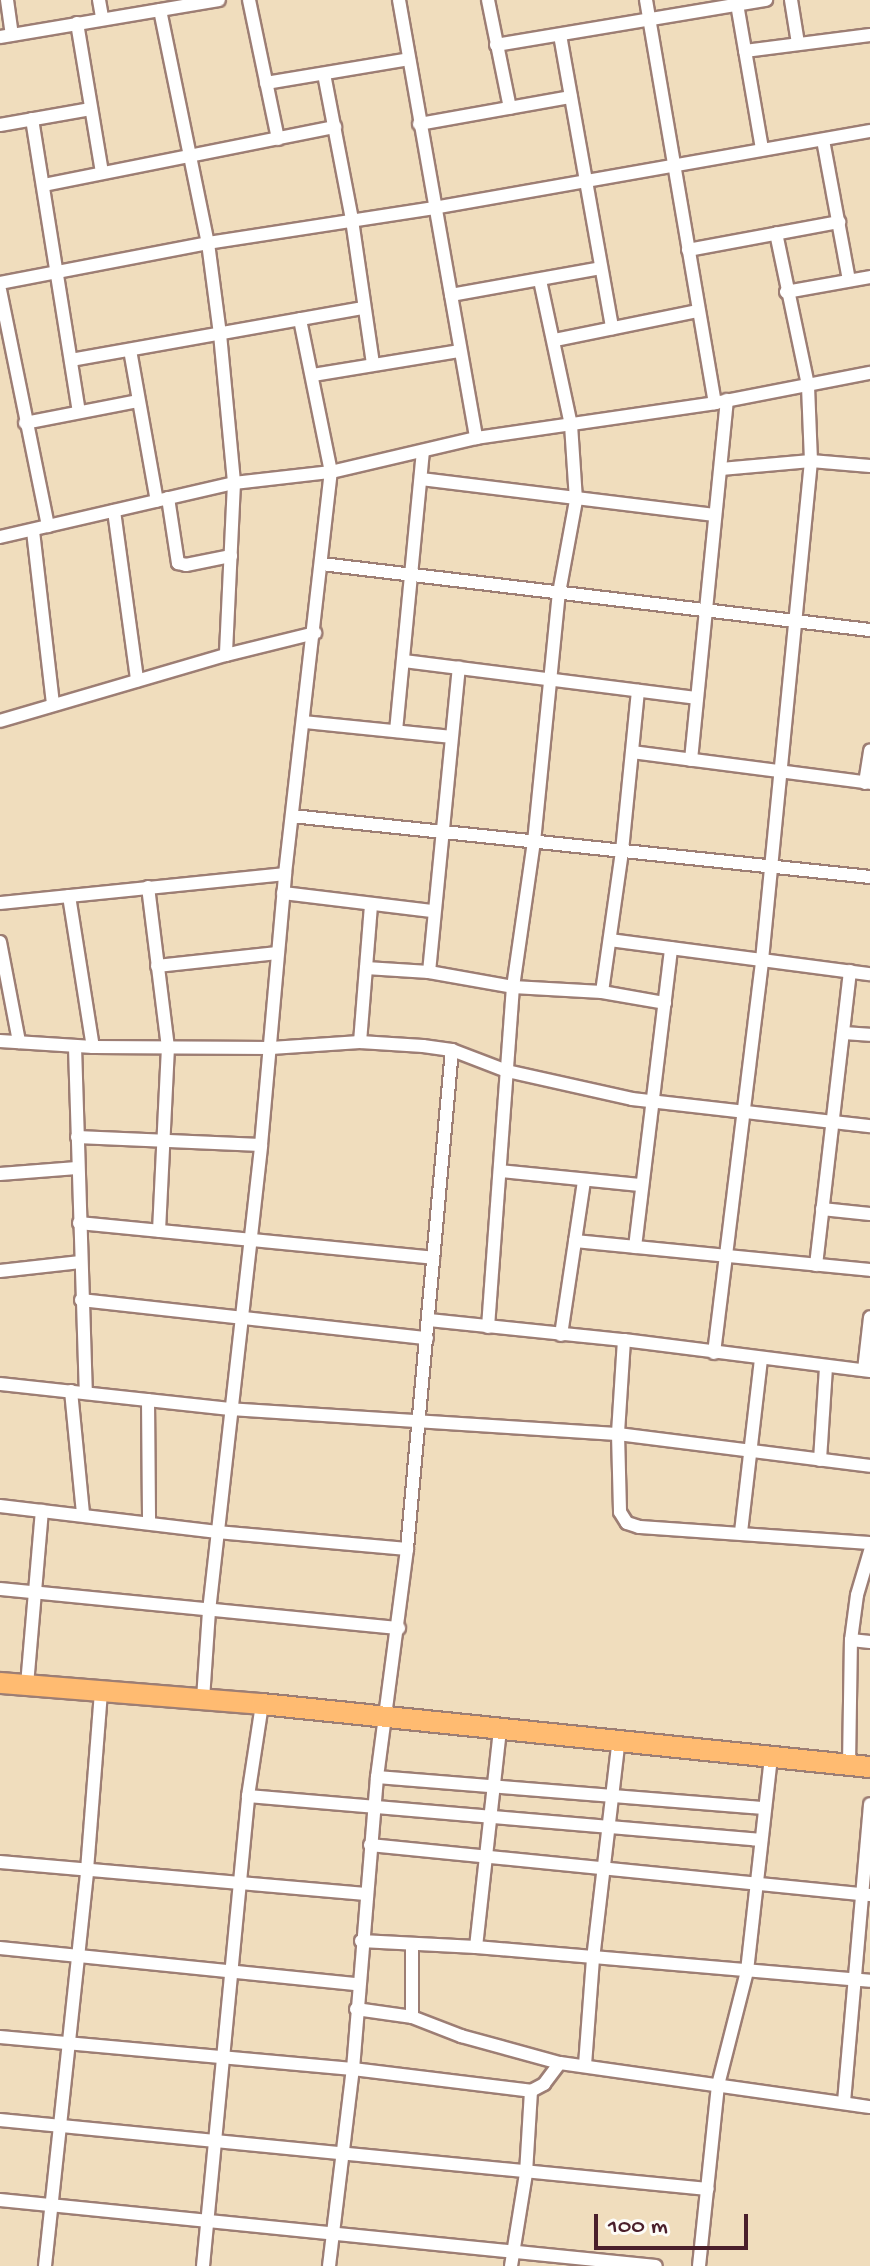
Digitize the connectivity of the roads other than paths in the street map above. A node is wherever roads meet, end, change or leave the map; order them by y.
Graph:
1 (7, 0) edge
2 (99, 0) edge
3 (219, 0) edge
4 (249, 0) edge
5 (399, 0) edge
6 (488, 0) edge
7 (646, 0) edge
8 (766, 0) edge
9 (791, 0) edge
10 (737, 4) junction
11 (160, 10) junction
12 (102, 17) junction
13 (649, 17) junction
14 (77, 23) junction
15 (560, 35) junction
16 (870, 35) edge
17 (6, 36) edge
18 (798, 43) junction
19 (496, 45) junction
20 (745, 51) junction
21 (409, 59) junction
22 (324, 74) junction
23 (266, 83) junction
24 (571, 97) junction
25 (510, 108) junction
26 (91, 109) junction
27 (32, 119) junction
28 (419, 124) junction
29 (0, 125) edge
30 (335, 127) junction
31 (870, 131) edge
32 (278, 139) junction
33 (823, 140) junction
34 (762, 148) junction
35 (188, 157) junction
36 (674, 164) junction
37 (102, 172) junction
38 (585, 179) junction
39 (44, 185) junction
40 (433, 208) junction
41 (352, 220) junction
42 (839, 222) junction
43 (776, 233) junction
44 (208, 243) junction
45 (688, 250) junction
46 (601, 268) junction
47 (58, 272) junction
48 (870, 277) edge
49 (540, 280) junction
50 (849, 280) junction
51 (0, 283) edge
52 (0, 290) edge
53 (786, 292) junction
54 (451, 295) junction
55 (363, 308) junction
56 (698, 311) junction
57 (300, 319) junction
58 (612, 328) junction
59 (220, 334) junction
60 (555, 340) junction
61 (130, 350) junction
62 (460, 351) junction
63 (71, 360) junction
64 (373, 364) junction
65 (870, 373) edge
66 (313, 375) junction
67 (808, 385) junction
68 (138, 401) junction
69 (721, 402) junction
70 (79, 411) junction
71 (25, 423) junction
72 (571, 425) junction
73 (476, 438) junction
74 (423, 451) junction
75 (811, 461) junction
76 (870, 466) edge
77 (721, 469) junction
78 (331, 472) junction
79 (421, 479) junction
80 (234, 483) junction
81 (162, 500) junction
82 (576, 500) junction
83 (114, 511) junction
84 (715, 515) junction
85 (48, 526) junction
86 (33, 531) junction
87 (0, 537) edge
88 (231, 556) junction
89 (322, 564) junction
90 (411, 574) junction
91 (559, 593) junction
92 (705, 612) junction
93 (798, 623) junction
94 (870, 630) edge
95 (315, 633) junction
96 (226, 655) junction
97 (404, 661) junction
98 (459, 667) junction
99 (551, 678) junction
100 (137, 680) junction
101 (638, 691) junction
102 (696, 698) junction
103 (53, 705) junction
104 (0, 721) edge
105 (304, 722) junction
106 (396, 731) junction
107 (451, 737) junction
108 (870, 750) edge
109 (632, 752) junction
110 (691, 760) junction
111 (783, 772) junction
112 (867, 783) edge
113 (292, 816) junction
114 (445, 831) junction
115 (534, 842) junction
116 (622, 851) junction
117 (771, 866) junction
118 (285, 874) junction
119 (870, 877) edge
120 (148, 887) junction
121 (283, 893) junction
122 (69, 896) junction
123 (0, 903) edge
124 (371, 904) junction
125 (432, 911) junction
126 (610, 940) junction
127 (0, 942) edge
128 (671, 948) junction
129 (277, 953) junction
130 (762, 960) junction
131 (157, 966) junction
132 (366, 968) junction
133 (850, 971) junction
134 (429, 972) junction
135 (870, 974) edge
136 (513, 987) junction
137 (602, 992) junction
138 (665, 1003) junction
139 (843, 1033) junction
140 (870, 1035) edge
141 (0, 1041) edge
142 (19, 1042) junction
143 (360, 1042) junction
144 (75, 1047) junction
145 (93, 1047) junction
146 (168, 1047) junction
147 (271, 1048) junction
148 (452, 1050) junction
149 (507, 1071) junction
150 (654, 1101) junction
151 (745, 1110) junction
152 (831, 1121) junction
153 (870, 1126) edge
154 (77, 1137) junction
155 (164, 1140) junction
156 (261, 1145) junction
157 (77, 1168) junction
158 (500, 1171) junction
159 (0, 1174) edge
160 (584, 1181) junction
161 (641, 1185) junction
162 (822, 1209) junction
163 (870, 1214) edge
164 (79, 1223) junction
165 (159, 1231) junction
166 (250, 1238) junction
167 (575, 1241) junction
168 (635, 1247) junction
169 (724, 1256) junction
170 (433, 1258) junction
171 (80, 1262) junction
172 (816, 1265) junction
173 (870, 1270) edge
174 (0, 1271) edge
175 (81, 1300) junction
176 (870, 1317) edge
177 (239, 1320) junction
178 (429, 1320) junction
179 (488, 1327) junction
180 (561, 1335) junction
181 (427, 1338) junction
182 (624, 1340) junction
183 (714, 1353) junction
184 (761, 1358) junction
185 (826, 1366) junction
186 (867, 1371) edge
187 (0, 1384) edge
188 (71, 1391) junction
189 (86, 1393) junction
190 (148, 1400) junction
191 (229, 1409) junction
192 (417, 1423) junction
193 (618, 1434) junction
194 (751, 1452) junction
195 (820, 1460) junction
196 (870, 1466) edge
197 (0, 1490) edge
198 (0, 1506) edge
199 (42, 1511) junction
200 (83, 1514) junction
201 (149, 1523) junction
202 (217, 1532) junction
203 (741, 1532) junction
204 (870, 1543) edge
205 (407, 1549) junction
206 (870, 1551) edge
207 (0, 1589) edge
208 (35, 1593) junction
209 (209, 1611) junction
210 (399, 1628) junction
211 (851, 1640) junction
212 (870, 1642) edge
213 (0, 1683) edge
214 (27, 1685) junction
215 (101, 1691) junction
216 (203, 1699) junction
217 (262, 1704) junction
218 (387, 1716) junction
219 (500, 1728) junction
220 (619, 1739) junction
221 (771, 1758) junction
222 (860, 1766) edge
223 (377, 1777) junction
224 (492, 1786) junction
225 (248, 1796) junction
226 (611, 1796) junction
227 (870, 1804) edge
228 (374, 1807) junction
229 (764, 1808) junction
230 (490, 1818) junction
231 (608, 1827) junction
232 (761, 1840) junction
233 (370, 1845) junction
234 (487, 1857) junction
235 (0, 1862) edge
236 (603, 1869) junction
237 (87, 1870) junction
238 (240, 1882) junction
239 (756, 1885) junction
240 (366, 1894) junction
241 (865, 1895) edge
242 (361, 1941) junction
243 (412, 1944) junction
244 (476, 1947) junction
245 (0, 1948) edge
246 (78, 1956) junction
247 (593, 1959) junction
248 (233, 1971) junction
249 (747, 1971) junction
250 (853, 1979) junction
251 (870, 1981) edge
252 (357, 1984) junction
253 (356, 2009) junction
254 (412, 2017) junction
255 (0, 2037) edge
256 (69, 2044) junction
257 (225, 2059) junction
258 (560, 2063) junction
259 (585, 2065) junction
260 (353, 2069) junction
261 (718, 2085) junction
262 (531, 2091) junction
263 (844, 2102) junction
264 (870, 2107) edge
265 (0, 2120) edge
266 (60, 2126) junction
267 (217, 2142) junction
268 (343, 2156) junction
269 (526, 2173) junction
270 (708, 2189) junction
271 (0, 2200) edge
272 (52, 2207) junction
273 (207, 2223) junction
274 (333, 2235) junction
275 (513, 2251) junction
276 (45, 2266) edge
277 (203, 2266) edge
278 (329, 2266) edge
279 (511, 2266) edge
280 (656, 2266) edge
281 (699, 2266) edge

1 - 17 street
2 - 12 street
3 - 11 street
4 - 23 street
5 - 21 street
6 - 19 street
7 - 13 street
8 - 10 street
9 - 18 street
10 - 13 street
10 - 20 street
11 - 12 street
11 - 35 street
12 - 14 street
13 - 15 street
13 - 36 street
14 - 17 street
14 - 26 street
15 - 19 street
15 - 24 street
16 - 18 street
18 - 20 street
19 - 25 street
20 - 34 street
21 - 22 street
21 - 28 street
22 - 23 street
22 - 30 street
23 - 32 street
24 - 25 street
24 - 38 street
25 - 28 street
26 - 27 street
26 - 37 street
27 - 29 street
27 - 39 street
28 - 40 street
30 - 32 street
30 - 41 street
31 - 33 street
32 - 35 street
33 - 34 street
33 - 42 street
34 - 36 street
35 - 37 street
35 - 44 street
36 - 38 street
36 - 45 street
37 - 39 street
38 - 40 street
38 - 46 street
39 - 47 street
40 - 41 street
40 - 54 street
41 - 44 street
41 - 55 street
42 - 43 street
42 - 50 street
43 - 45 street
43 - 53 street
44 - 47 street
44 - 59 street
45 - 56 street
46 - 49 street
46 - 58 street
47 - 51 street
47 - 63 street
48 - 50 street
49 - 54 street
49 - 60 street
50 - 53 street
52 - 71 street
53 - 67 street
54 - 62 street
55 - 57 street
55 - 64 street
56 - 58 street
56 - 69 street
57 - 59 street
57 - 66 street
58 - 60 street
59 - 61 street
59 - 80 street
60 - 72 street
61 - 63 street
61 - 68 street
62 - 64 street
62 - 73 street
63 - 70 street
64 - 66 street
65 - 67 street
66 - 78 street
67 - 69 street
67 - 75 street
68 - 70 street
68 - 81 street
69 - 72 street
69 - 77 street
70 - 71 street
71 - 85 street
72 - 73 street
72 - 82 street
73 - 74 street
74 - 78 street
74 - 79 street
75 - 76 street
75 - 77 street
75 - 93 street
77 - 84 street
78 - 80 street
78 - 89 street
79 - 82 street
79 - 90 street
80 - 81 street
80 - 88 street
81 - 83 street
81 - 88 street
82 - 84 street
82 - 91 street
83 - 85 street
83 - 100 street
84 - 92 street
85 - 86 street
86 - 87 street
86 - 103 street
88 - 96 street
89 - 90 street
89 - 95 street
90 - 91 street
90 - 97 street
91 - 92 street
91 - 99 street
92 - 93 street
92 - 102 street
93 - 94 street
93 - 111 street
95 - 96 street
95 - 105 street
96 - 100 street
97 - 98 street
97 - 106 street
98 - 99 street
98 - 107 street
99 - 101 street
99 - 115 street
100 - 103 street
101 - 102 street
101 - 109 street
102 - 110 street
103 - 104 street
105 - 106 street
105 - 113 street
106 - 107 street
107 - 114 street
108 - 112 street
109 - 110 street
109 - 116 street
110 - 111 street
111 - 112 street
111 - 117 street
113 - 114 street
113 - 118 street
114 - 115 street
114 - 125 street
115 - 116 street
115 - 136 street
116 - 117 street
116 - 126 street
117 - 119 street
117 - 130 street
118 - 120 street
118 - 121 street
120 - 122 street
120 - 131 street
121 - 124 street
121 - 129 street
122 - 123 street
122 - 145 street
124 - 125 street
124 - 132 street
125 - 134 street
126 - 128 street
126 - 137 street
127 - 142 street
128 - 130 street
128 - 138 street
129 - 131 street
129 - 147 street
130 - 133 street
130 - 151 street
131 - 146 street
132 - 134 street
132 - 143 street
133 - 135 street
133 - 139 street
134 - 136 street
136 - 137 street
136 - 149 street
137 - 138 street
138 - 150 street
139 - 140 street
139 - 152 street
141 - 142 street
142 - 144 street
143 - 147 street
143 - 148 street
144 - 145 street
144 - 154 street
145 - 146 street
146 - 147 street
146 - 155 street
147 - 156 street
148 - 149 street
148 - 170 street
149 - 150 street
149 - 158 street
150 - 151 street
150 - 161 street
151 - 152 street
151 - 169 street
152 - 153 street
152 - 162 street
154 - 155 street
154 - 157 street
155 - 156 street
155 - 165 street
156 - 166 street
157 - 159 street
157 - 164 street
158 - 160 street
158 - 179 street
160 - 161 street
160 - 167 street
161 - 168 street
162 - 163 street
162 - 172 street
164 - 165 street
164 - 171 street
165 - 166 street
166 - 170 street
166 - 177 street
167 - 168 street
167 - 180 street
168 - 169 street
169 - 172 street
169 - 183 street
170 - 178 street
171 - 174 street
171 - 175 street
172 - 173 street
175 - 177 street
175 - 189 street
176 - 186 street
177 - 181 street
177 - 191 street
178 - 179 street
178 - 181 street
179 - 180 street
180 - 182 street
181 - 192 street
182 - 183 street
182 - 193 street
183 - 184 street
184 - 185 street
184 - 194 street
185 - 186 street
185 - 195 street
187 - 188 street
188 - 189 street
188 - 200 street
189 - 190 street
190 - 191 street
190 - 201 street
191 - 192 street
191 - 202 street
192 - 193 street
192 - 205 street
193 - 194 street
193 - 203 street
194 - 195 street
194 - 203 street
195 - 196 street
197 - 198 street
198 - 199 street
199 - 200 street
199 - 208 street
200 - 201 street
201 - 202 street
202 - 205 street
202 - 209 street
203 - 204 street
205 - 210 street
206 - 211 street
207 - 208 street
208 - 209 street
208 - 214 street
209 - 210 street
209 - 216 street
210 - 218 street
211 - 212 street
211 - 222 street
213 - 214 highway
214 - 215 highway
215 - 216 highway
215 - 237 street
216 - 217 highway
217 - 218 highway
217 - 225 street
218 - 219 highway
218 - 223 street
219 - 220 highway
219 - 224 street
220 - 221 highway
220 - 226 street
221 - 222 highway
221 - 229 street
223 - 224 street
223 - 228 street
224 - 226 street
224 - 230 street
225 - 228 street
225 - 238 street
226 - 229 street
226 - 231 street
227 - 241 street
228 - 230 street
228 - 233 street
229 - 232 street
230 - 231 street
230 - 234 street
231 - 232 street
231 - 236 street
232 - 239 street
233 - 234 street
233 - 240 street
234 - 236 street
234 - 244 street
235 - 237 street
236 - 239 street
236 - 247 street
237 - 238 street
237 - 246 street
238 - 240 street
238 - 248 street
239 - 241 street
239 - 249 street
240 - 242 street
241 - 250 street
242 - 243 street
242 - 252 street
243 - 244 street
243 - 254 street
244 - 247 street
245 - 246 street
246 - 248 street
246 - 256 street
247 - 249 street
247 - 259 street
248 - 252 street
248 - 257 street
249 - 250 street
249 - 261 street
250 - 251 street
250 - 263 street
252 - 253 street
253 - 254 street
253 - 260 street
254 - 258 street
255 - 256 street
256 - 257 street
256 - 266 street
257 - 260 street
257 - 267 street
258 - 259 street
258 - 262 street
259 - 261 street
260 - 262 street
260 - 268 street
261 - 263 street
261 - 270 street
262 - 269 street
263 - 264 street
265 - 266 street
266 - 267 street
266 - 272 street
267 - 268 street
267 - 273 street
268 - 269 street
268 - 274 street
269 - 270 street
269 - 275 street
270 - 281 street
271 - 272 street
272 - 273 street
272 - 276 street
273 - 274 street
273 - 277 street
274 - 275 street
274 - 278 street
275 - 279 street
275 - 280 street

